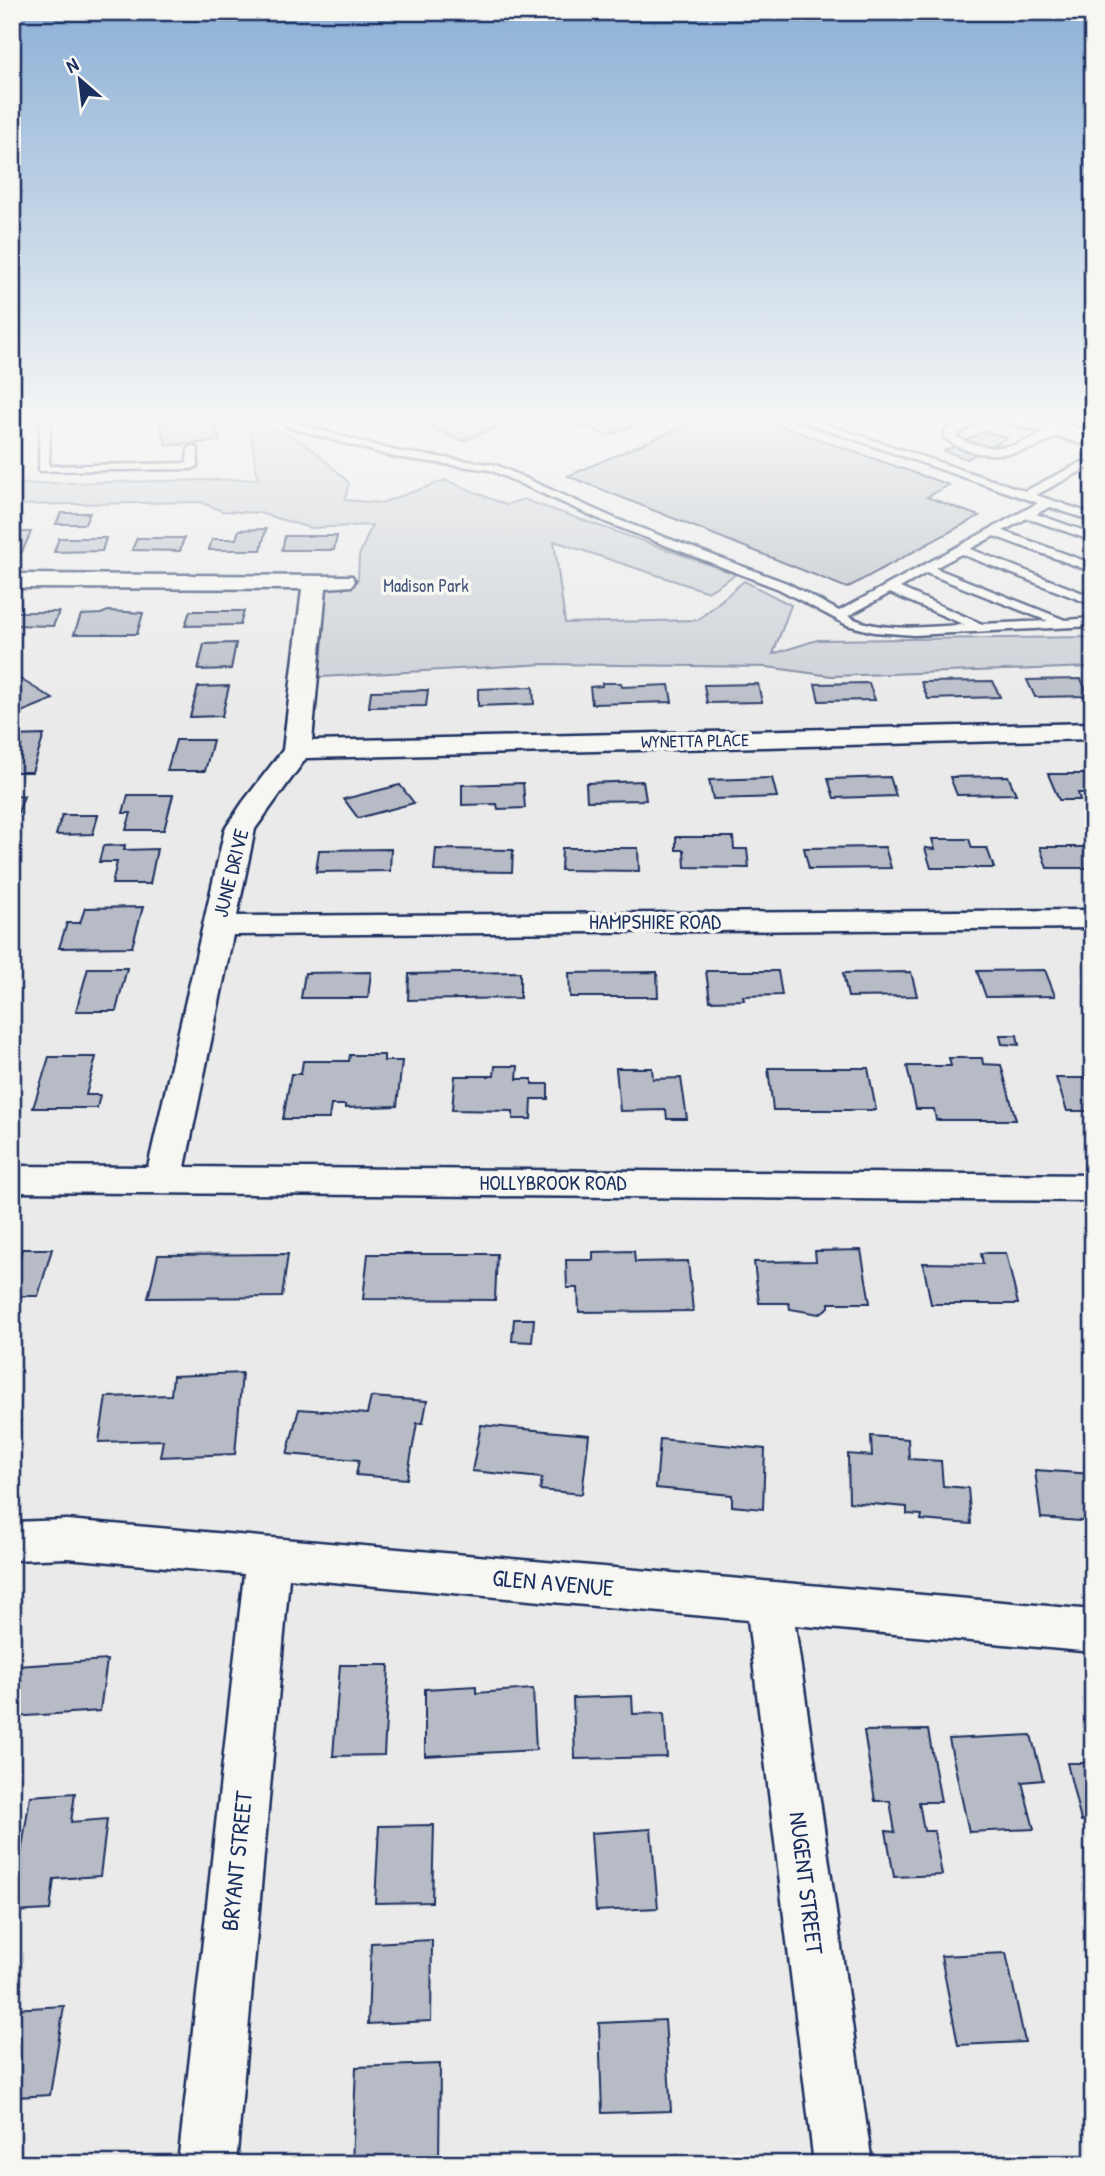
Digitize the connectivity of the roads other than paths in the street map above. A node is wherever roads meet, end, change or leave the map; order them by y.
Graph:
1 (609, 520) edge
2 (1016, 520) edge
3 (1041, 520) edge
4 (994, 532) junction
5 (1093, 538) edge
6 (961, 550) junction
7 (1093, 568) edge
8 (926, 569) junction
9 (343, 580) dead end
10 (12, 581) edge
11 (309, 582) junction
12 (890, 588) junction
13 (1093, 601) edge
14 (839, 615) junction
15 (1093, 622) edge
16 (1067, 624) junction
17 (983, 628) junction
18 (1093, 732) edge
19 (297, 750) junction
20 (1093, 919) edge
21 (218, 926) junction
22 (12, 1178) edge
23 (164, 1180) junction
24 (1093, 1188) edge
25 (12, 1541) edge
26 (268, 1558) junction
27 (769, 1602) junction
28 (1093, 1631) edge
29 (207, 2164) edge
30 (843, 2164) edge

1 - 14 lane
2 - 4 lane
3 - 5 lane
4 - 6 lane
4 - 7 lane
6 - 8 lane
6 - 13 lane
8 - 12 lane
8 - 16 lane
9 - 11 street
10 - 11 street
11 - 19 street
12 - 14 lane
12 - 17 lane
14 - 17 lane
15 - 16 lane
16 - 17 lane
18 - 19 street, WYNETTA PLACE
19 - 21 street, JUNE DRIVE
20 - 21 street, HAMPSHIRE ROAD
21 - 23 street, JUNE DRIVE
22 - 23 street, HOLLYBROOK ROAD
23 - 24 street, HOLLYBROOK ROAD
25 - 26 street, GLEN AVENUE
26 - 27 street, GLEN AVENUE
26 - 29 street, BRYANT STREET
27 - 28 street, GLEN AVENUE
27 - 30 street, NUGENT STREET

